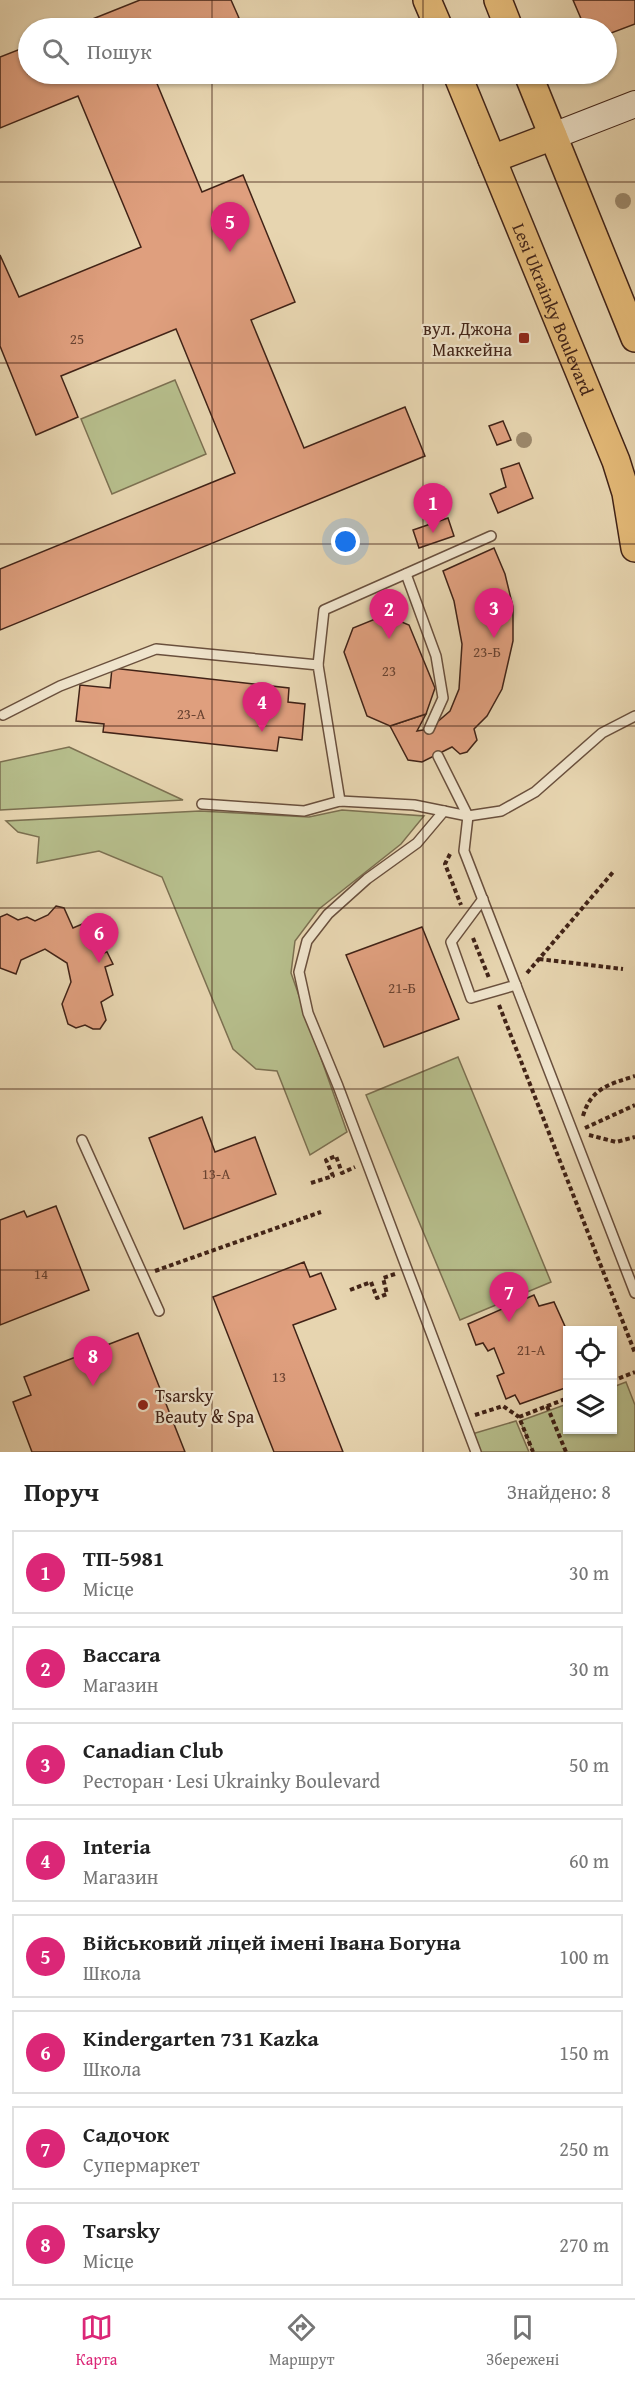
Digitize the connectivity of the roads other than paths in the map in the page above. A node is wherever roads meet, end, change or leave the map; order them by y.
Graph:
1 (427, 0) edge
2 (498, 0) edge
3 (435, 18) edge
4 (505, 18) edge
5 (461, 84) edge
6 (532, 84) edge
7 (635, 104) edge
8 (553, 136) junction
9 (492, 159) junction
10 (635, 338) edge
11 (491, 536) dead end
12 (635, 548) edge
13 (406, 574) junction
14 (318, 665) junction
15 (3, 715) dead end
16 (635, 716) edge
17 (429, 729) dead end
18 (438, 756) dead end
19 (340, 801) junction
20 (202, 804) dead end
21 (444, 811) junction
22 (468, 816) junction
23 (483, 899) junction
24 (516, 985) junction
25 (82, 1140) dead end
26 (635, 1293) edge
27 (159, 1311) dead end
28 (476, 1452) edge

1 - 3 main road
2 - 4 main road
5 - 9 main road, Lesi Ukrainky Boulevard
6 - 8 main road
7 - 8 street
8 - 9 main road
8 - 10 main road
9 - 12 main road, Lesi Ukrainky Boulevard
11 - 13 lane
13 - 14 lane
13 - 17 lane
14 - 15 lane
14 - 19 lane
16 - 22 lane
18 - 22 lane
19 - 20 lane
19 - 21 lane
21 - 22 lane
21 - 28 lane
22 - 23 lane
23 - 24 lane
23 - 24 lane
24 - 26 lane
25 - 27 lane

